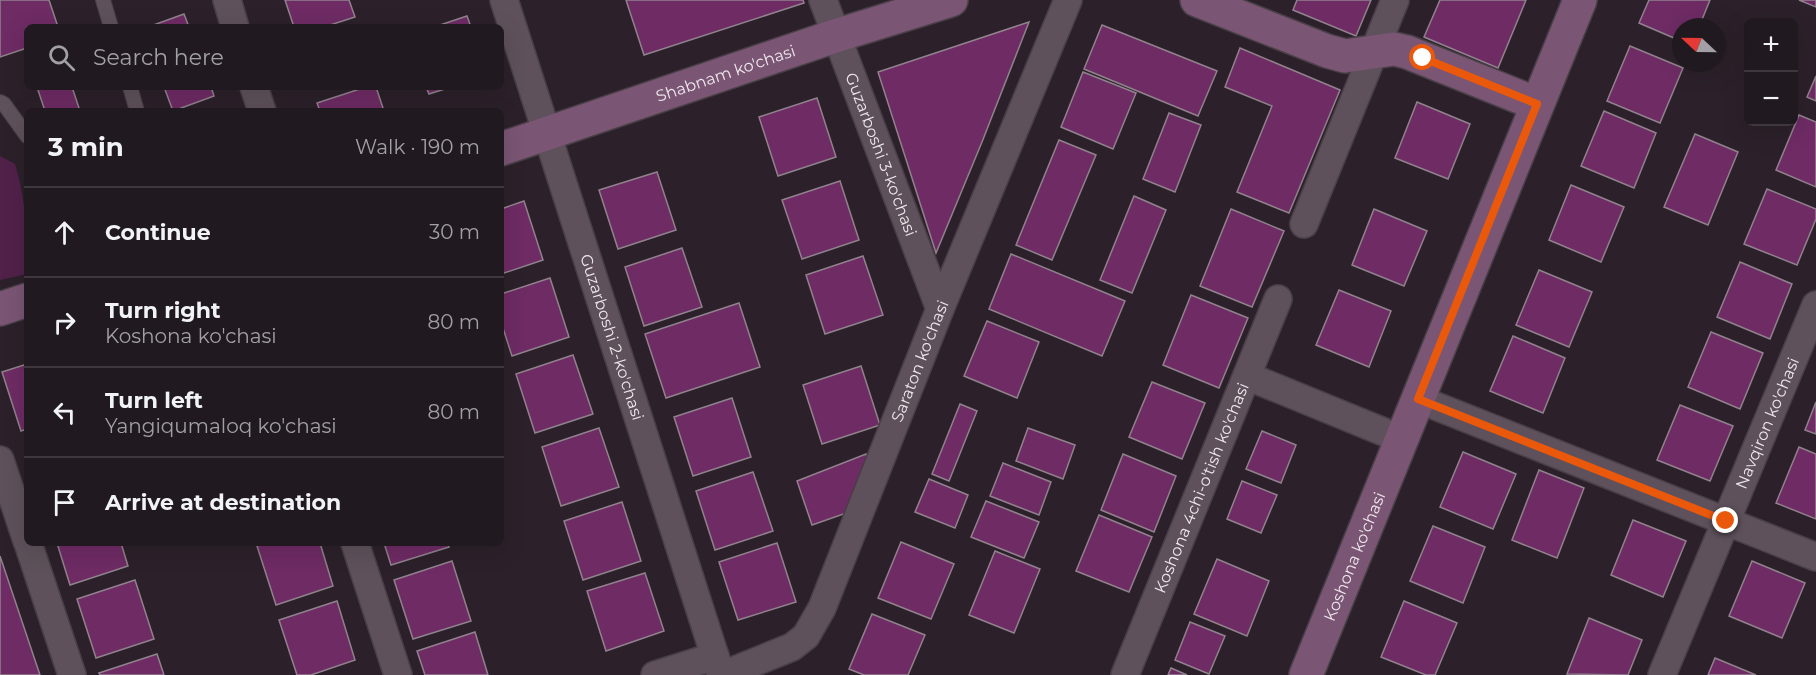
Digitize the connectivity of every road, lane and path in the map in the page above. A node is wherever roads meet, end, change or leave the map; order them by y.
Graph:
1 (103, 0) edge
2 (227, 0) edge
3 (504, 0) edge
4 (823, 0) edge
5 (951, 0) edge
6 (1068, 0) edge
7 (1197, 0) edge
8 (1395, 0) edge
9 (1580, 0) edge
10 (110, 24) edge
11 (235, 24) edge
12 (835, 36) junction
13 (1374, 51) junction
14 (130, 90) edge
15 (255, 90) edge
16 (0, 102) edge
17 (1537, 104) junction
18 (136, 108) edge
19 (261, 108) edge
20 (24, 132) edge
21 (547, 134) junction
22 (504, 148) edge
23 (1304, 224) dead end
24 (1278, 299) dead end
25 (24, 301) edge
26 (1816, 305) edge
27 (0, 309) edge
28 (940, 309) junction
29 (1247, 376) junction
30 (1418, 399) junction
31 (1401, 440) junction
32 (0, 460) edge
33 (1726, 521) junction
34 (24, 533) edge
35 (28, 546) edge
36 (356, 546) edge
37 (1816, 557) edge
38 (719, 669) edge
39 (72, 675) edge
40 (398, 675) edge
41 (656, 675) edge
42 (1125, 675) edge
43 (1306, 675) edge
44 (1662, 675) edge

1 - 10 lane
2 - 11 street
3 - 21 street, Guzarboshi 2-ko'chasi
4 - 12 street, Guzarboshi 3-ko'chasi
5 - 12 street, Shabnam ko'chasi
6 - 28 street, Saraton ko'chasi
7 - 13 street
8 - 13 street
9 - 17 street, Koshona ko'chasi
12 - 21 street, Shabnam ko'chasi
12 - 28 street, Guzarboshi 3-ko'chasi
13 - 17 street
13 - 23 street
14 - 18 lane
15 - 19 street
16 - 20 lane
17 - 30 street, Koshona ko'chasi
21 - 22 street, Shabnam ko'chasi
21 - 38 street, Guzarboshi 2-ko'chasi
24 - 29 street, Koshona 4chi-o'tish ko'chasi
25 - 27 street
26 - 33 street, Navqiron ko'chasi
28 - 38 street, Saraton ko'chasi
29 - 31 street
29 - 42 street, Koshona 4chi-o'tish ko'chasi
30 - 31 street, Koshona ko'chasi
30 - 33 street
31 - 43 street, Koshona ko'chasi
32 - 34 street
33 - 37 street
33 - 44 street, Navqiron ko'chasi
35 - 39 street
36 - 40 street
38 - 41 street, Saraton ko'chasi

